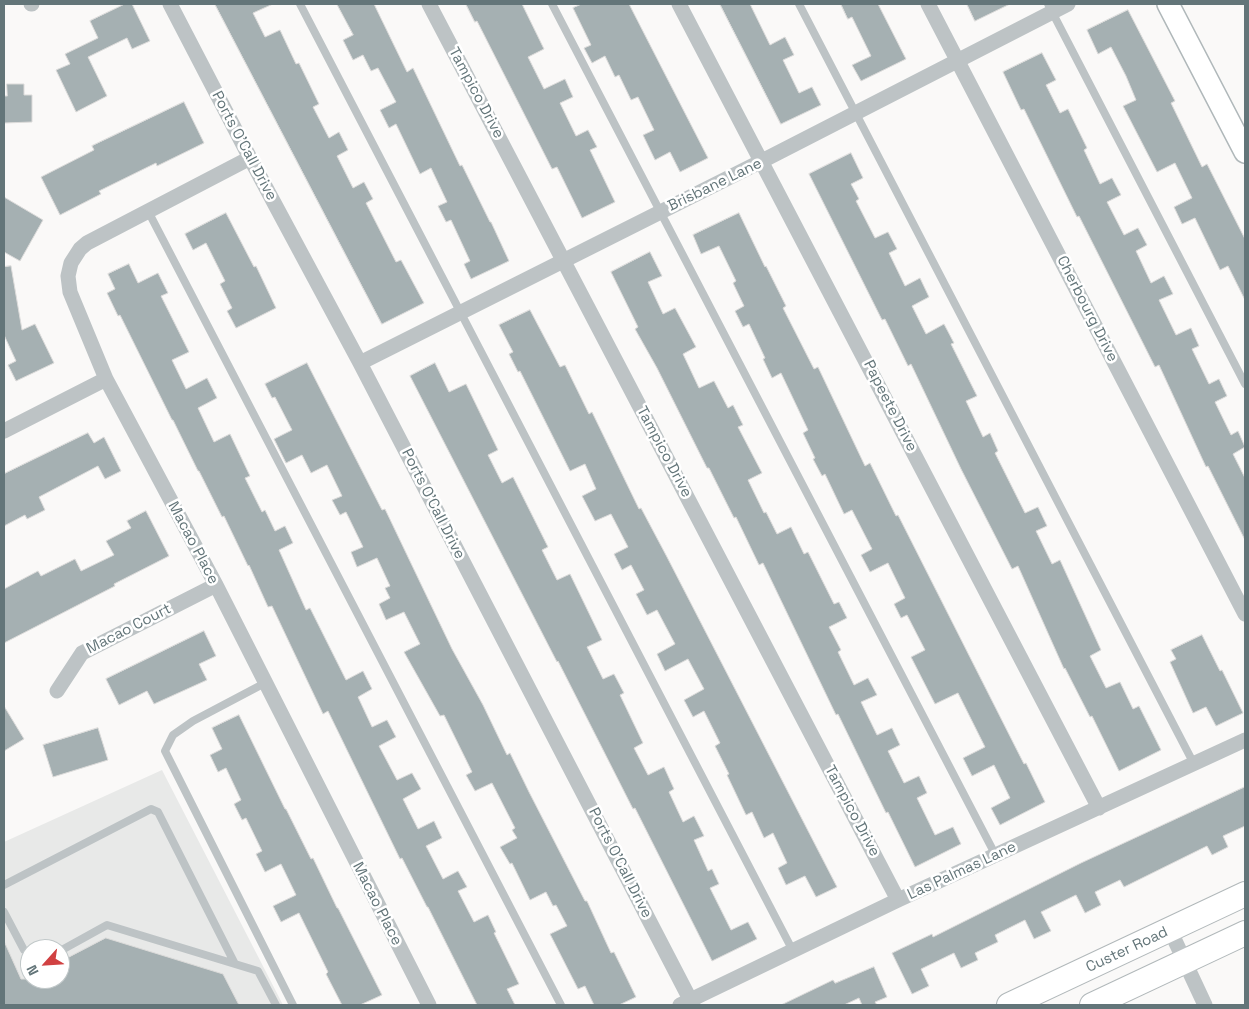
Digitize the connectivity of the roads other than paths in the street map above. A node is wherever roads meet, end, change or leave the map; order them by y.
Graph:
1 (170, 4) edge
2 (300, 4) edge
3 (429, 4) edge
4 (552, 4) edge
5 (679, 4) edge
6 (799, 4) edge
7 (928, 4) edge
8 (1068, 4) edge
9 (1168, 4) edge
10 (1050, 8) edge
11 (957, 60) junction
12 (856, 112) junction
13 (1245, 152) edge
14 (250, 158) junction
15 (762, 161) junction
16 (148, 211) junction
17 (660, 212) junction
18 (564, 259) junction
19 (460, 312) junction
20 (360, 363) junction
21 (106, 379) junction
22 (1245, 384) edge
23 (4, 431) edge
24 (216, 585) junction
25 (1245, 614) edge
26 (266, 683) junction
27 (57, 691) dead end
28 (1245, 740) edge
29 (1194, 764) junction
30 (1099, 808) junction
31 (996, 856) junction
32 (4, 885) edge
33 (1245, 894) edge
34 (898, 900) junction
35 (4, 912) edge
36 (1170, 930) junction
37 (1245, 933) edge
38 (20, 942) edge
39 (70, 945) edge
40 (793, 951) junction
41 (1185, 961) junction
42 (235, 964) junction
43 (688, 1004) edge
44 (276, 1005) edge
45 (293, 1005) edge
46 (429, 1005) edge
47 (561, 1005) edge
48 (1009, 1005) edge
49 (1092, 1005) edge
50 (1205, 1005) edge

1 - 14 street, Ports O'Call Drive
2 - 19 lane
3 - 18 street, Tampico Drive
4 - 17 lane
5 - 15 street, Papeete Drive
6 - 12 lane
7 - 11 street, Cherbourg Drive
8 - 10 street, Brisbane Lane
9 - 13 street
10 - 11 street, Brisbane Lane
10 - 22 lane
11 - 12 street, Brisbane Lane
11 - 25 street, Cherbourg Drive
12 - 15 street, Brisbane Lane
12 - 29 lane
14 - 16 street, Macao Place
14 - 20 street, Ports O'Call Drive
15 - 17 street, Brisbane Lane
15 - 30 street, Papeete Drive
16 - 21 street, Macao Place
16 - 47 lane
17 - 18 street, Brisbane Lane
17 - 31 lane
18 - 19 street, Brisbane Lane
18 - 34 street, Tampico Drive
19 - 20 street, Brisbane Lane
19 - 40 lane
20 - 43 street, Ports O'Call Drive
21 - 23 street
21 - 24 street, Macao Place
24 - 26 street, Macao Place
24 - 27 street, Macao Court
26 - 45 lane
26 - 46 street, Macao Place
28 - 29 street, Las Palmas Lane
29 - 30 street, Las Palmas Lane
30 - 31 street, Las Palmas Lane
31 - 34 street, Las Palmas Lane
32 - 42 lane
33 - 36 main road, Custer Road
34 - 40 street, Las Palmas Lane
35 - 38 lane
36 - 41 street
36 - 48 main road, Custer Road
37 - 41 main road
39 - 42 lane
40 - 43 street, Las Palmas Lane
41 - 49 main road
41 - 50 street
42 - 44 lane

